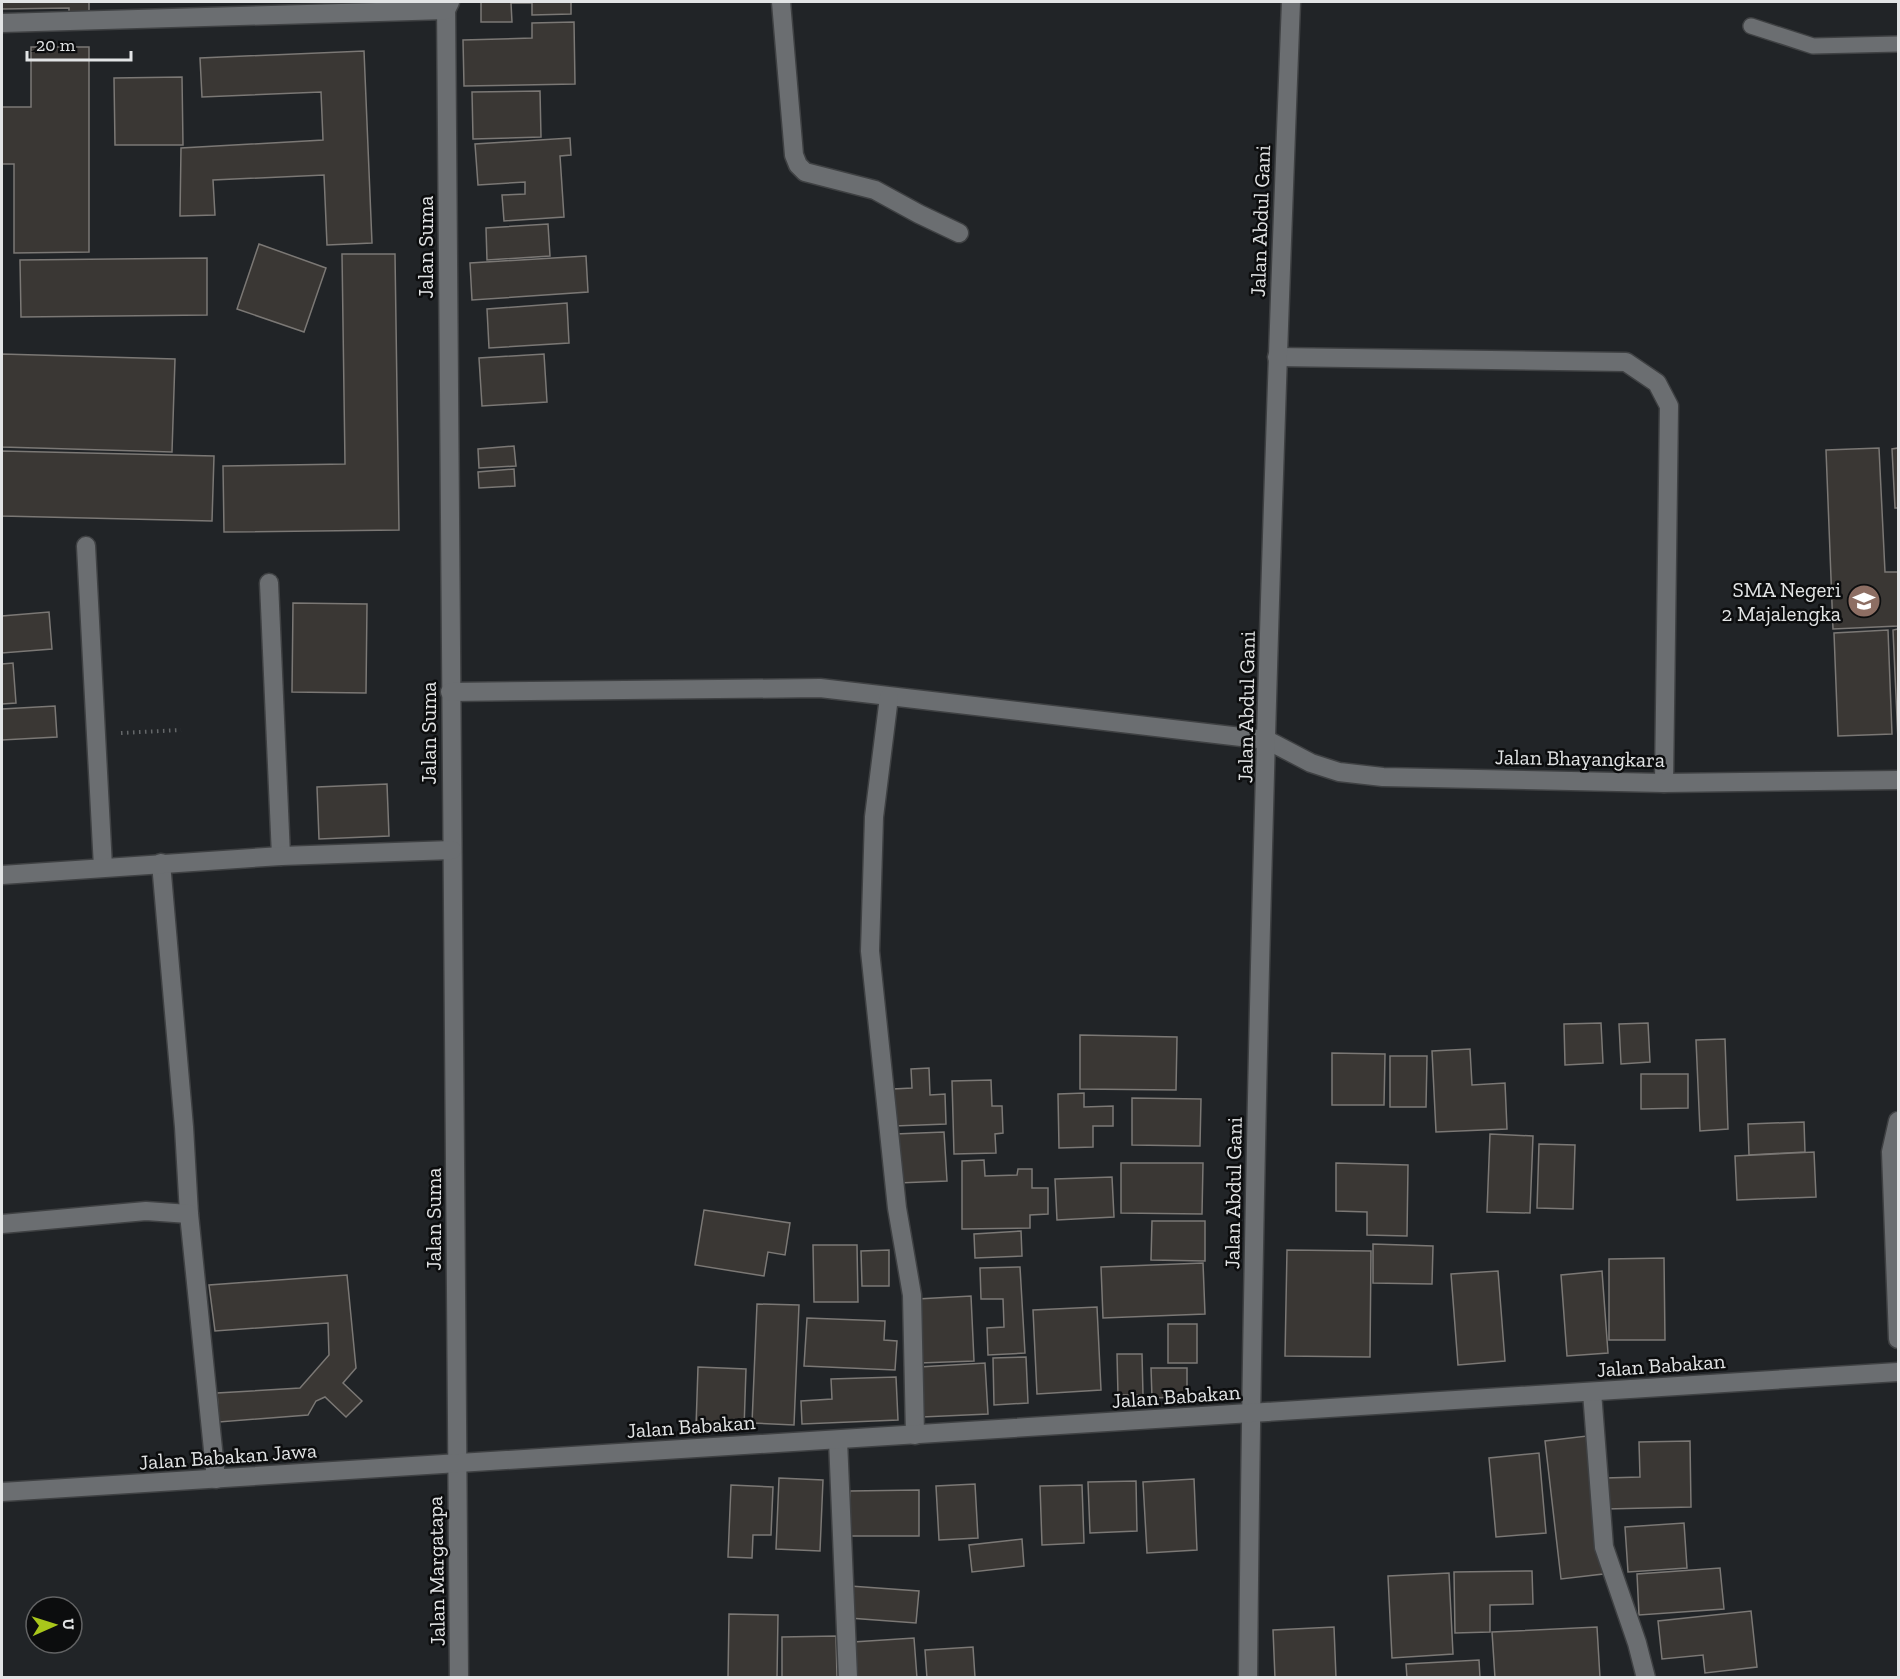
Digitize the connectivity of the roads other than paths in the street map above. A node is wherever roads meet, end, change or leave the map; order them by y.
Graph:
1 (781, 2) edge
2 (1291, 2) edge
3 (447, 4) edge
4 (2, 23) edge
5 (1751, 26) dead end
6 (1899, 44) edge
7 (959, 233) dead end
8 (1277, 357) junction
9 (86, 546) dead end
10 (269, 583) dead end
11 (450, 692) junction
12 (889, 696) junction
13 (1267, 740) junction
14 (1899, 780) edge
15 (1664, 783) junction
16 (452, 850) junction
17 (281, 856) junction
18 (162, 863) junction
19 (103, 867) junction
20 (2, 875) edge
21 (1899, 1121) edge
22 (189, 1214) junction
23 (2, 1224) edge
24 (1899, 1339) edge
25 (1899, 1372) edge
26 (1592, 1392) junction
27 (1250, 1413) junction
28 (915, 1434) junction
29 (838, 1440) junction
30 (457, 1464) junction
31 (216, 1479) junction
32 (2, 1492) edge
33 (459, 1677) edge
34 (848, 1677) edge
35 (1248, 1677) edge
36 (1646, 1677) edge

1 - 7 street
2 - 8 street, Jalan Abdul Gani
3 - 4 street
3 - 11 street, Jalan Suma
5 - 6 lane
8 - 13 street, Jalan Abdul Gani
8 - 15 street
9 - 19 street
10 - 17 street
11 - 12 street
11 - 16 street, Jalan Suma
12 - 13 street
12 - 28 street
13 - 15 street, Jalan Bhayangkara
13 - 27 street, Jalan Abdul Gani
14 - 15 street, Jalan Bhayangkara
16 - 17 street
16 - 30 street, Jalan Suma
17 - 18 street
18 - 19 street
18 - 22 street
19 - 20 street
21 - 24 street
22 - 23 street
22 - 31 street
25 - 26 street, Jalan Babakan
26 - 27 street, Jalan Babakan
26 - 36 street
27 - 28 street, Jalan Babakan
27 - 35 street, Jalan Abdul Gani
28 - 29 street, Jalan Babakan
29 - 30 street, Jalan Babakan
29 - 34 street
30 - 31 street, Jalan Babakan Jawa
30 - 33 street, Jalan Margatapa
31 - 32 street, Jalan Babakan Jawa

